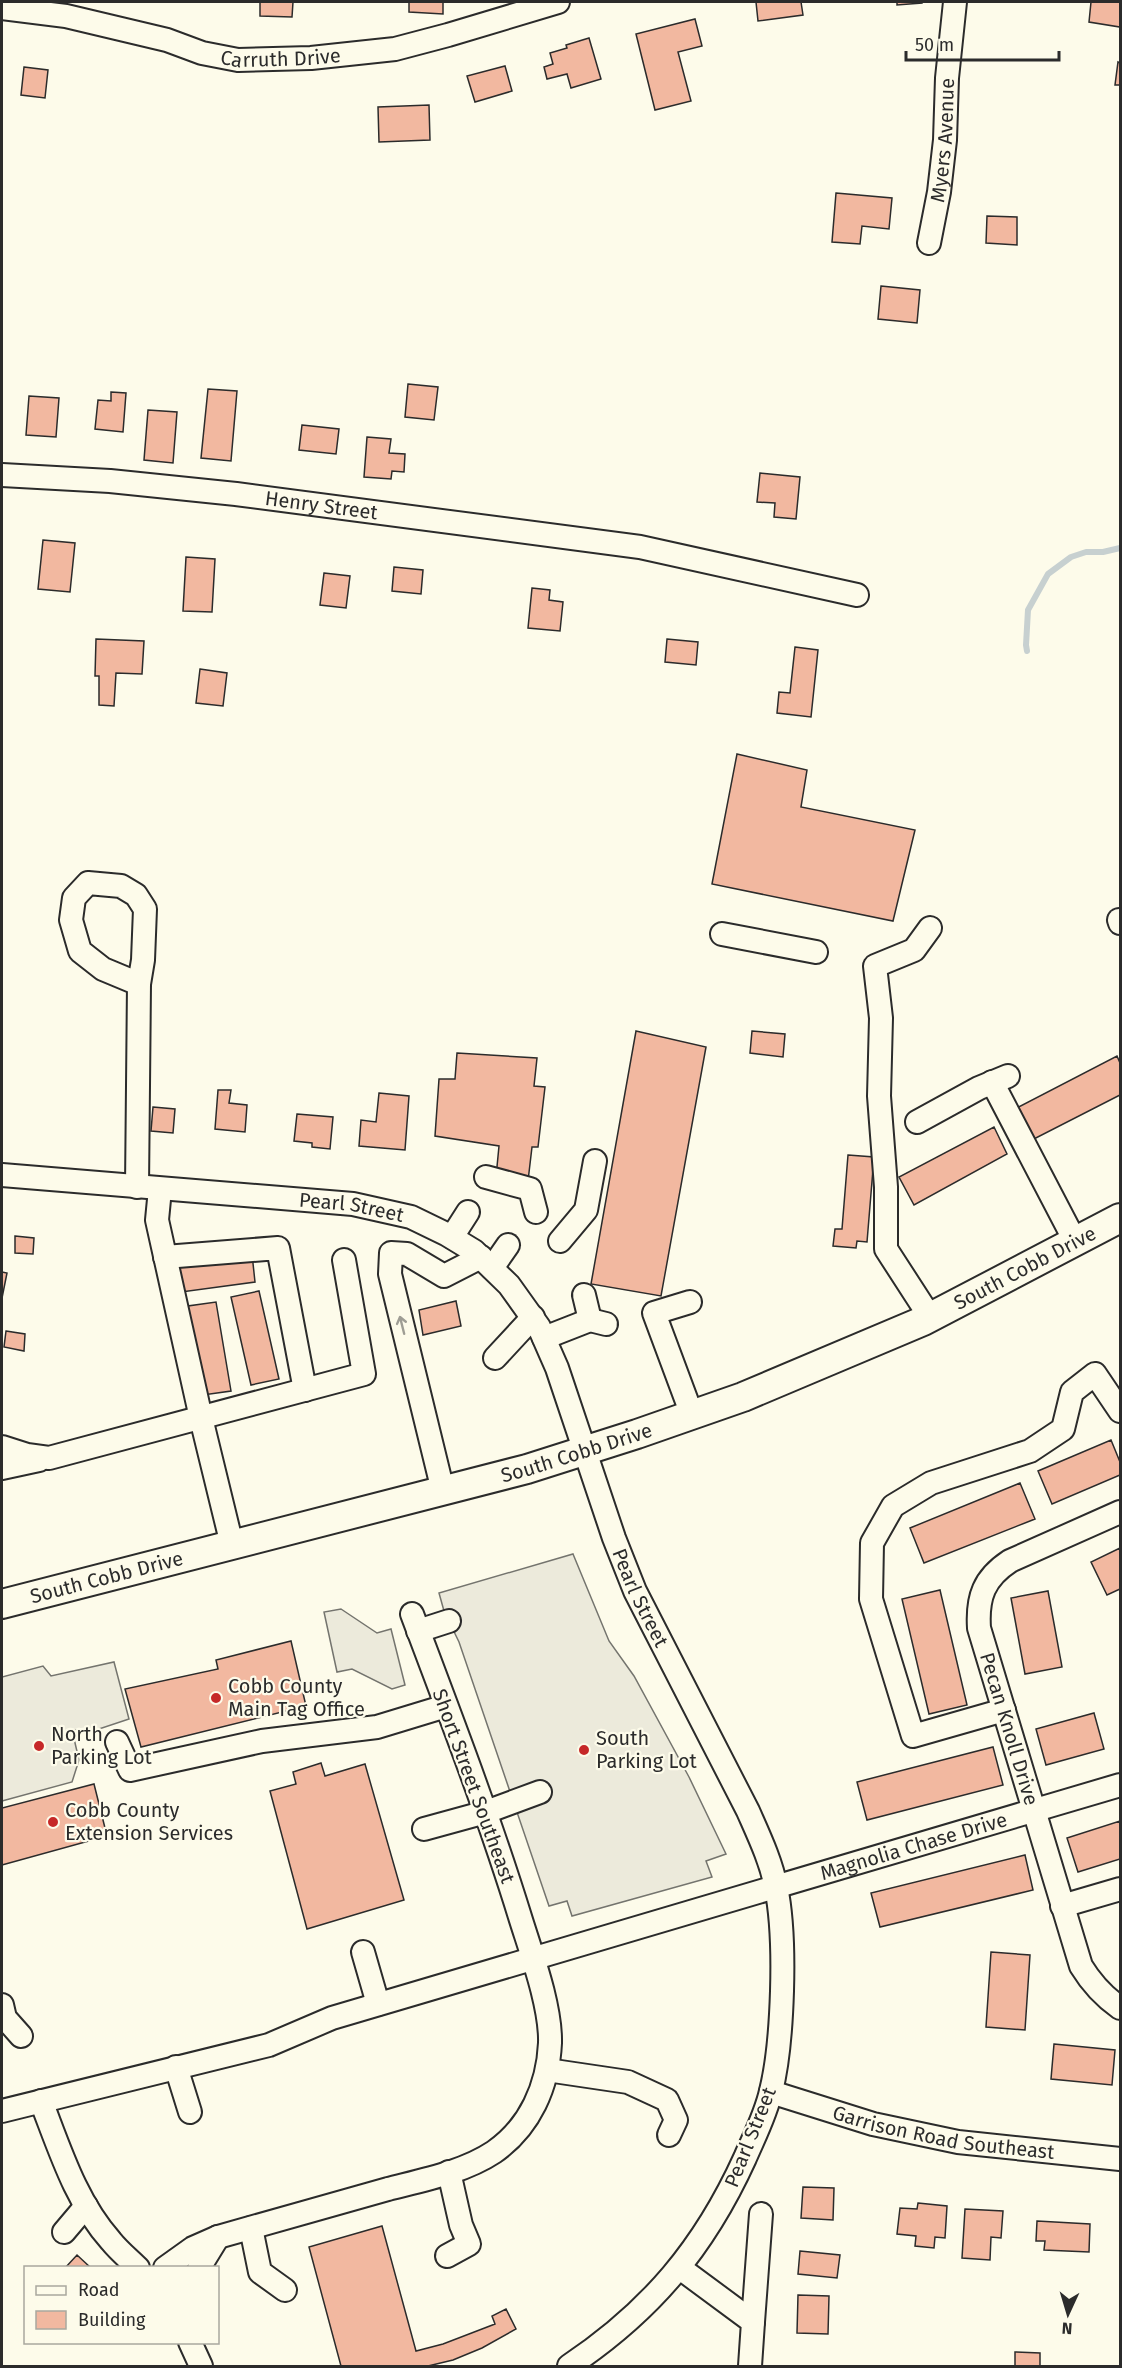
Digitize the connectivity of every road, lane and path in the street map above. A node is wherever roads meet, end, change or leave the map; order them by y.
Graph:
1 (558, 2) edge
2 (955, 2) edge
3 (2, 8) edge
4 (929, 243) dead end
5 (2, 475) edge
6 (857, 595) dead end
7 (930, 928) dead end
8 (722, 934) dead end
9 (816, 952) dead end
10 (139, 984) junction
11 (917, 1122) dead end
12 (595, 1161) dead end
13 (2, 1175) edge
14 (486, 1177) dead end
15 (137, 1187) junction
16 (160, 1189) junction
17 (468, 1212) dead end
18 (536, 1212) dead end
19 (1120, 1218) edge
20 (452, 1237) junction
21 (560, 1241) dead end
22 (1076, 1243) junction
23 (508, 1245) dead end
24 (165, 1257) junction
25 (344, 1260) dead end
26 (486, 1262) junction
27 (584, 1295) dead end
28 (690, 1302) dead end
29 (533, 1317) junction
30 (930, 1317) junction
31 (544, 1338) junction
32 (495, 1358) dead end
33 (304, 1390) junction
34 (1120, 1411) edge
35 (692, 1415) junction
36 (201, 1418) junction
37 (2, 1447) edge
38 (585, 1451) junction
39 (49, 1458) junction
40 (2, 1468) edge
41 (443, 1491) junction
42 (1120, 1512) edge
43 (232, 1545) junction
44 (2, 1604) edge
45 (449, 1621) dead end
46 (446, 1706) junction
47 (1004, 1710) junction
48 (117, 1742) dead end
49 (1120, 1785) edge
50 (540, 1792) dead end
51 (1033, 1810) junction
52 (486, 1812) junction
53 (424, 1829) dead end
54 (776, 1887) junction
55 (1120, 1889) edge
56 (1062, 1906) junction
57 (363, 1952) dead end
58 (533, 1959) junction
59 (378, 2004) junction
60 (2, 2005) edge
61 (1120, 2008) edge
62 (21, 2036) dead end
63 (177, 2067) junction
64 (547, 2070) junction
65 (771, 2092) junction
66 (40, 2101) junction
67 (2, 2111) edge
68 (190, 2112) dead end
69 (669, 2135) dead end
70 (1120, 2160) edge
71 (449, 2172) junction
72 (86, 2206) junction
73 (761, 2214) dead end
74 (251, 2228) junction
75 (64, 2232) dead end
76 (218, 2237) junction
77 (447, 2256) dead end
78 (136, 2266) edge
79 (168, 2266) edge
80 (201, 2266) edge
81 (680, 2268) junction
82 (285, 2290) dead end
83 (753, 2322) junction
84 (190, 2344) edge
85 (201, 2367) edge
86 (569, 2367) edge
87 (750, 2367) edge

1 - 3 street, Carruth Drive
2 - 4 street, Myers Avenue
5 - 6 street, Henry Street
7 - 30 street
8 - 9 street
10 - 10 street
10 - 15 street
11 - 22 street
12 - 21 street
13 - 15 street, Pearl Street
14 - 18 street
15 - 16 street, Pearl Street
16 - 20 street, Pearl Street
16 - 24 street
17 - 20 street
19 - 22 main road, South Cobb Drive
20 - 26 street, Pearl Street
22 - 30 main road, South Cobb Drive
23 - 26 street
24 - 33 street
24 - 36 street
25 - 33 street
26 - 29 street, Pearl Street
41 -> 26 street
27 - 31 street
28 - 35 street
29 - 31 street, Pearl Street
29 - 32 street
30 - 35 main road, South Cobb Drive
31 - 38 street, Pearl Street
33 - 36 street
34 - 47 street
35 - 38 main road, South Cobb Drive
36 - 39 street
36 - 43 street
37 - 39 street
38 - 41 main road, South Cobb Drive
38 - 54 street, Pearl Street
39 - 40 street
41 - 43 main road, South Cobb Drive
42 - 47 street, Pecan Knoll Drive
43 - 44 main road, South Cobb Drive
45 - 46 street, Short Street Southeast
46 - 48 street
46 - 52 street, Short Street Southeast
47 - 51 street, Pecan Knoll Drive
49 - 51 street, Magnolia Chase Drive
50 - 52 street
51 - 54 street, Magnolia Chase Drive
51 - 56 street, Pecan Knoll Drive
52 - 53 street
52 - 58 street, Short Street Southeast
54 - 58 street, Magnolia Chase Drive
54 - 65 street, Pearl Street
55 - 56 street
56 - 61 street, Pecan Knoll Drive
57 - 59 street
58 - 59 street, Magnolia Chase Drive
58 - 64 street, Short Street Southeast
59 - 63 street, Magnolia Chase Drive
60 - 62 street
63 - 66 street, Magnolia Chase Drive
63 - 68 street
64 - 69 street
64 - 71 street, Short Street Southeast
65 - 70 street, Garrison Road Southeast
65 - 81 street, Pearl Street
66 - 67 street, Magnolia Chase Drive
66 - 72 street
71 - 74 street, Short Street Southeast
71 - 77 street
72 - 75 street
72 - 78 street
73 - 83 street
74 - 76 street, Short Street Southeast
74 - 82 street
76 - 79 street, Short Street Southeast
76 - 80 street
81 - 83 street
81 - 86 street, Pearl Street
83 - 87 street
84 - 85 street

